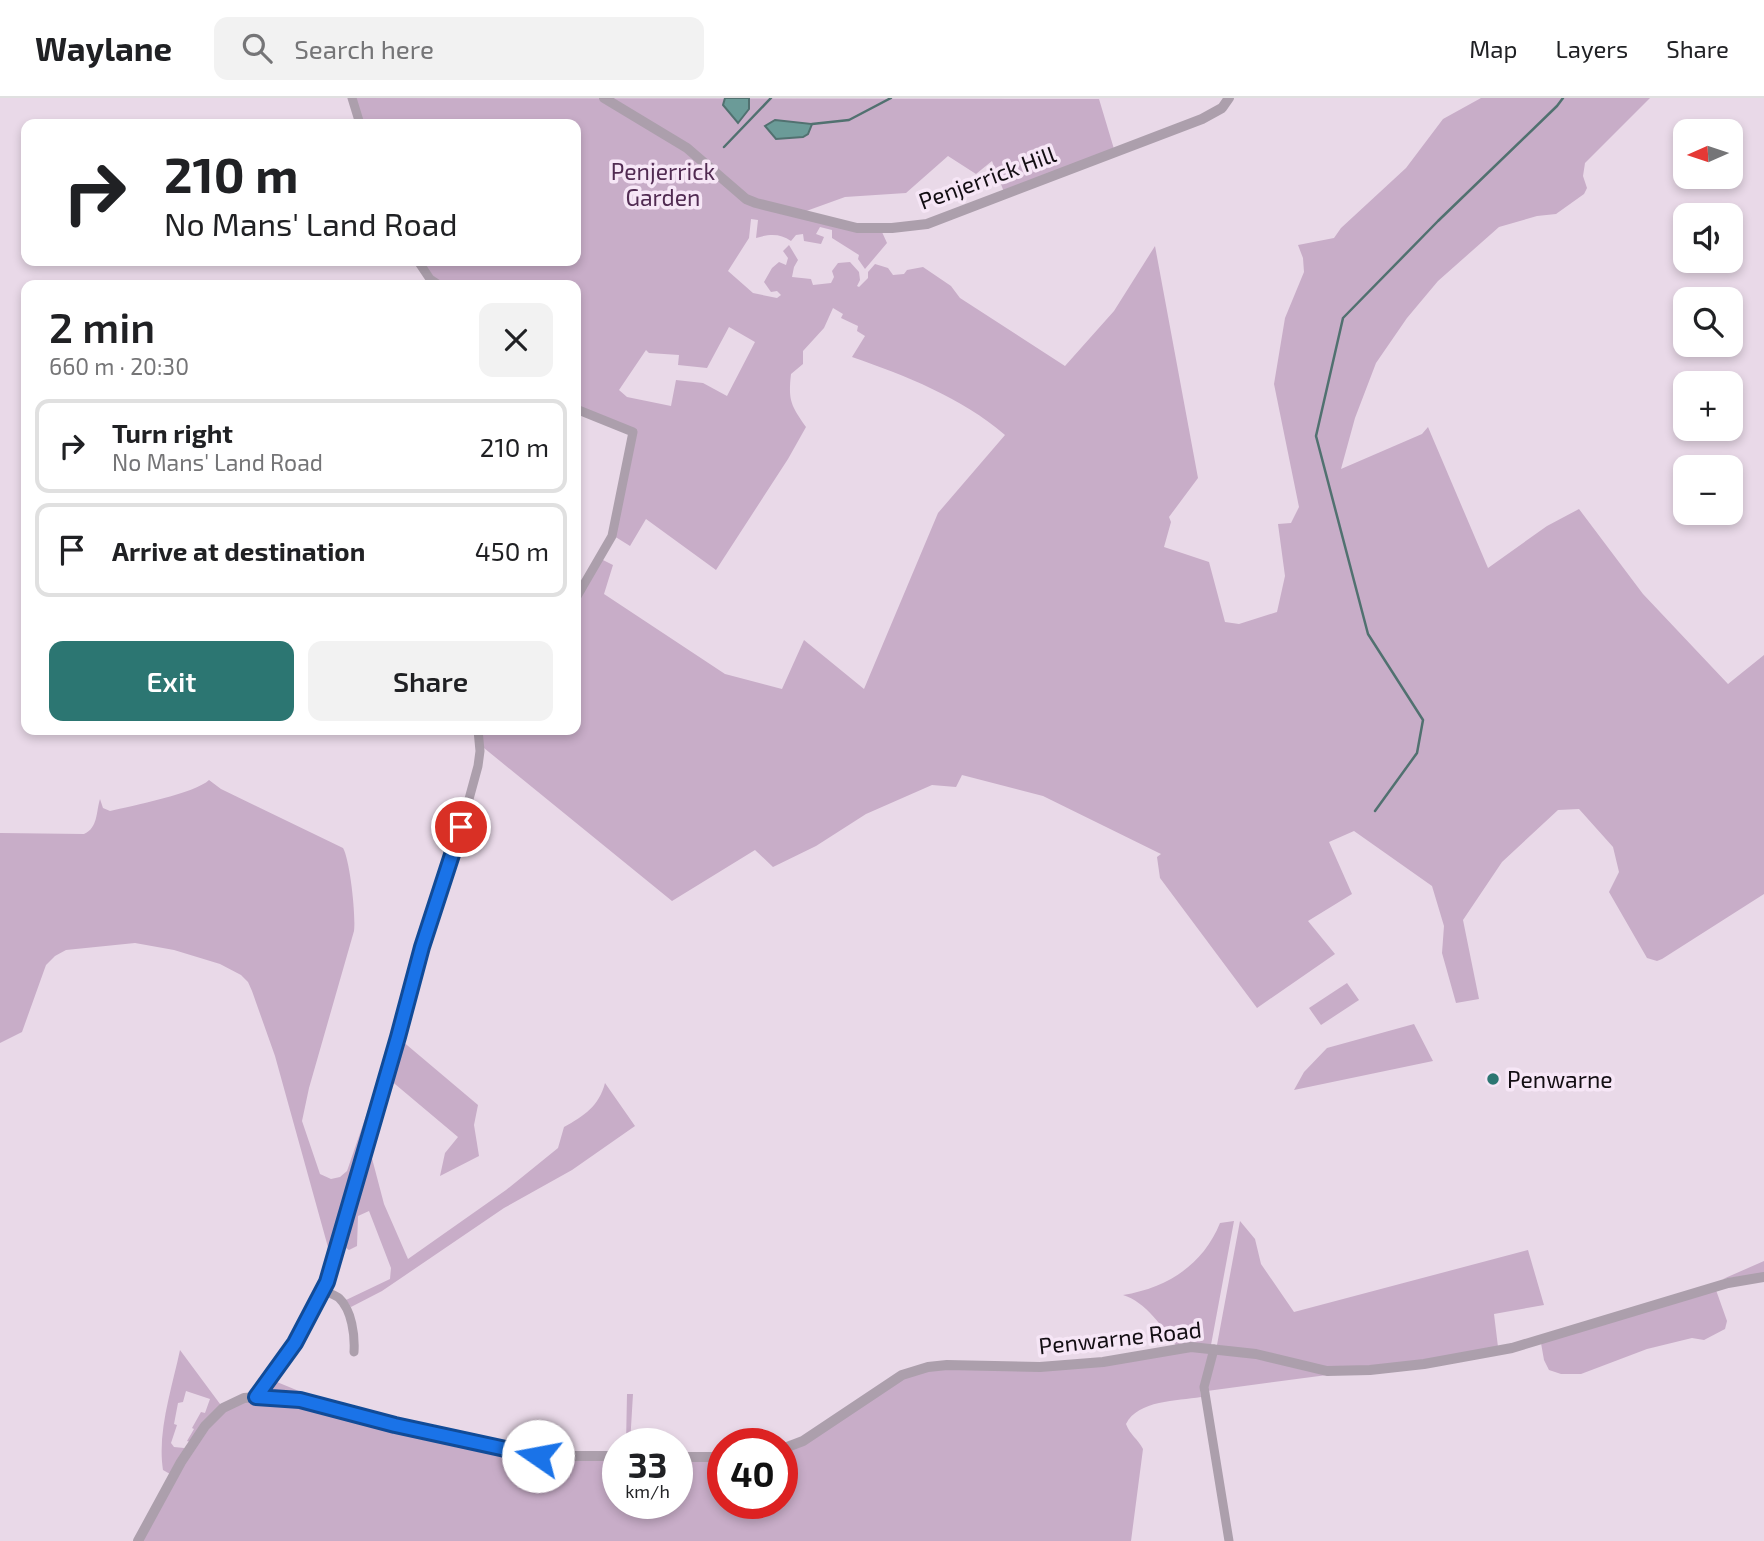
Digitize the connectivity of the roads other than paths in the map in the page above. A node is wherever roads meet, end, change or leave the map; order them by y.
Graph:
1 (352, 98) edge
2 (604, 98) edge
3 (1229, 98) edge
4 (358, 119) edge
5 (581, 411) edge
6 (581, 589) edge
7 (478, 735) edge
8 (1764, 1277) edge
9 (324, 1290) junction
10 (1214, 1349) junction
11 (354, 1352) dead end
12 (256, 1397) junction
13 (798, 1443) edge
14 (602, 1456) edge
15 (138, 1541) edge
16 (1229, 1541) edge

1 - 4 street
2 - 3 street, Penjerrick Hill
5 - 6 street
7 - 9 street
8 - 10 street, Penwarne Road
9 - 11 street
9 - 12 street
10 - 13 street, Penwarne Road
10 - 16 street
12 - 14 street
12 - 15 street

